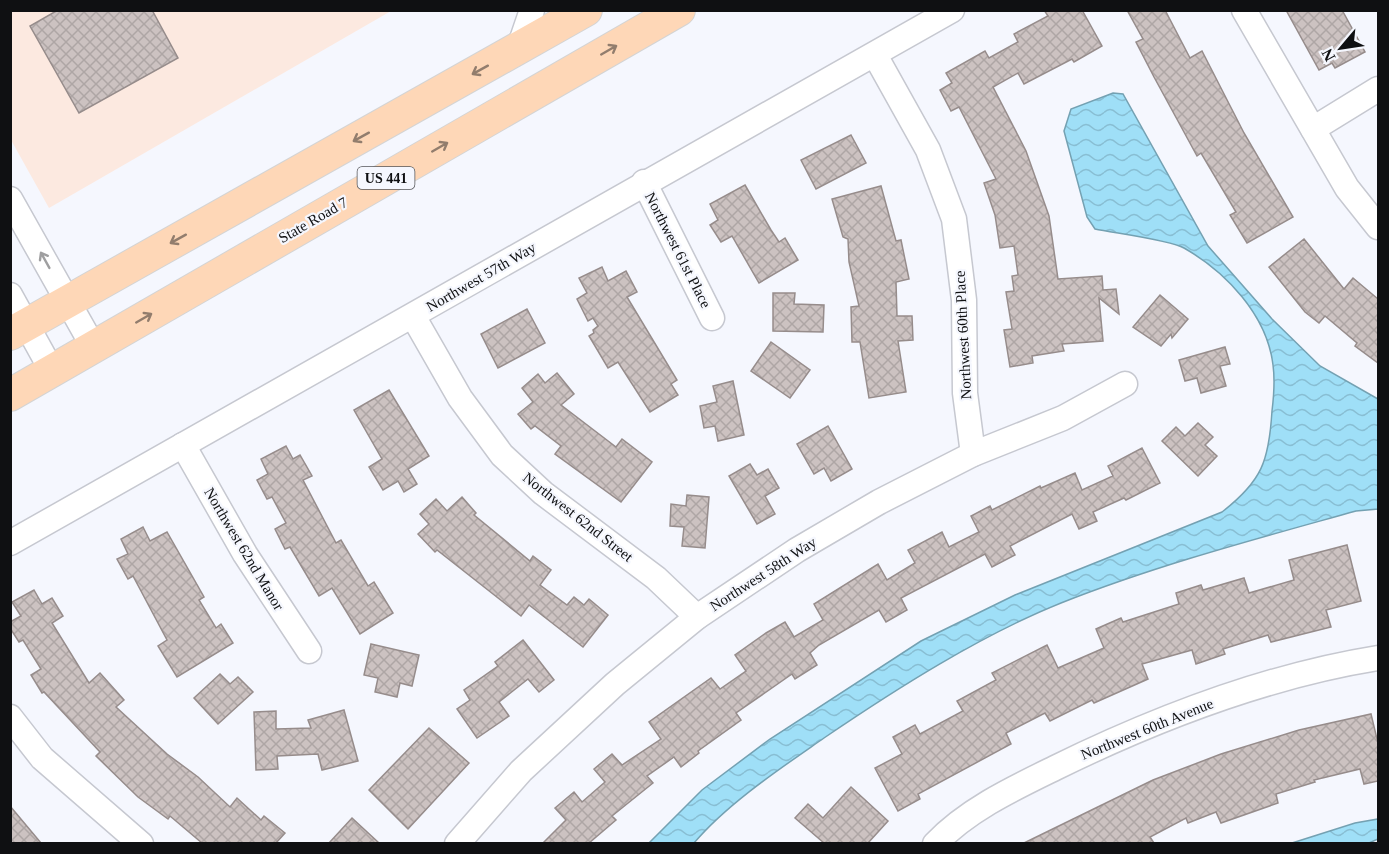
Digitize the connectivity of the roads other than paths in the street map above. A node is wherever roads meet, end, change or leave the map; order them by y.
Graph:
1 (531, 10) edge
2 (586, 10) edge
3 (679, 10) edge
4 (952, 10) edge
5 (1244, 10) edge
6 (519, 48) junction
7 (875, 54) junction
8 (1378, 89) edge
9 (1313, 129) junction
10 (644, 183) junction
11 (10, 198) edge
12 (1378, 227) edge
13 (10, 295) edge
14 (68, 302) junction
15 (413, 316) junction
16 (712, 318) dead end
17 (18, 329) edge
18 (94, 348) junction
19 (52, 371) junction
20 (1125, 384) dead end
21 (10, 395) edge
22 (183, 445) junction
23 (973, 454) junction
24 (10, 543) edge
25 (697, 617) junction
26 (309, 651) dead end
27 (1378, 658) edge
28 (10, 717) edge
29 (141, 843) edge
30 (457, 843) edge
31 (935, 843) edge

1 - 6 street
2 - 6 main road
18 -> 3 main road, State Road 7 / US 441
4 - 7 street, Northwest 57th Way
5 - 9 street
6 -> 14 main road
7 - 10 street, Northwest 57th Way
7 - 23 street, Northwest 60th Place
8 - 9 street
9 - 12 street
10 - 15 street, Northwest 57th Way
10 - 16 street, Northwest 61st Place
14 -> 11 street
13 - 17 street
14 - 17 main road
14 - 18 street
15 - 22 street, Northwest 57th Way
15 - 25 street, Northwest 62nd Street
17 - 19 street
18 - 19 main road, State Road 7 / US 441
19 - 21 main road, State Road 7 / US 441
20 - 23 street, Northwest 58th Way
22 - 24 street, Northwest 57th Way
22 - 26 street, Northwest 62nd Manor
23 - 25 street, Northwest 58th Way
25 - 30 street, Northwest 58th Way
27 - 31 street, Northwest 60th Avenue
28 - 29 street

